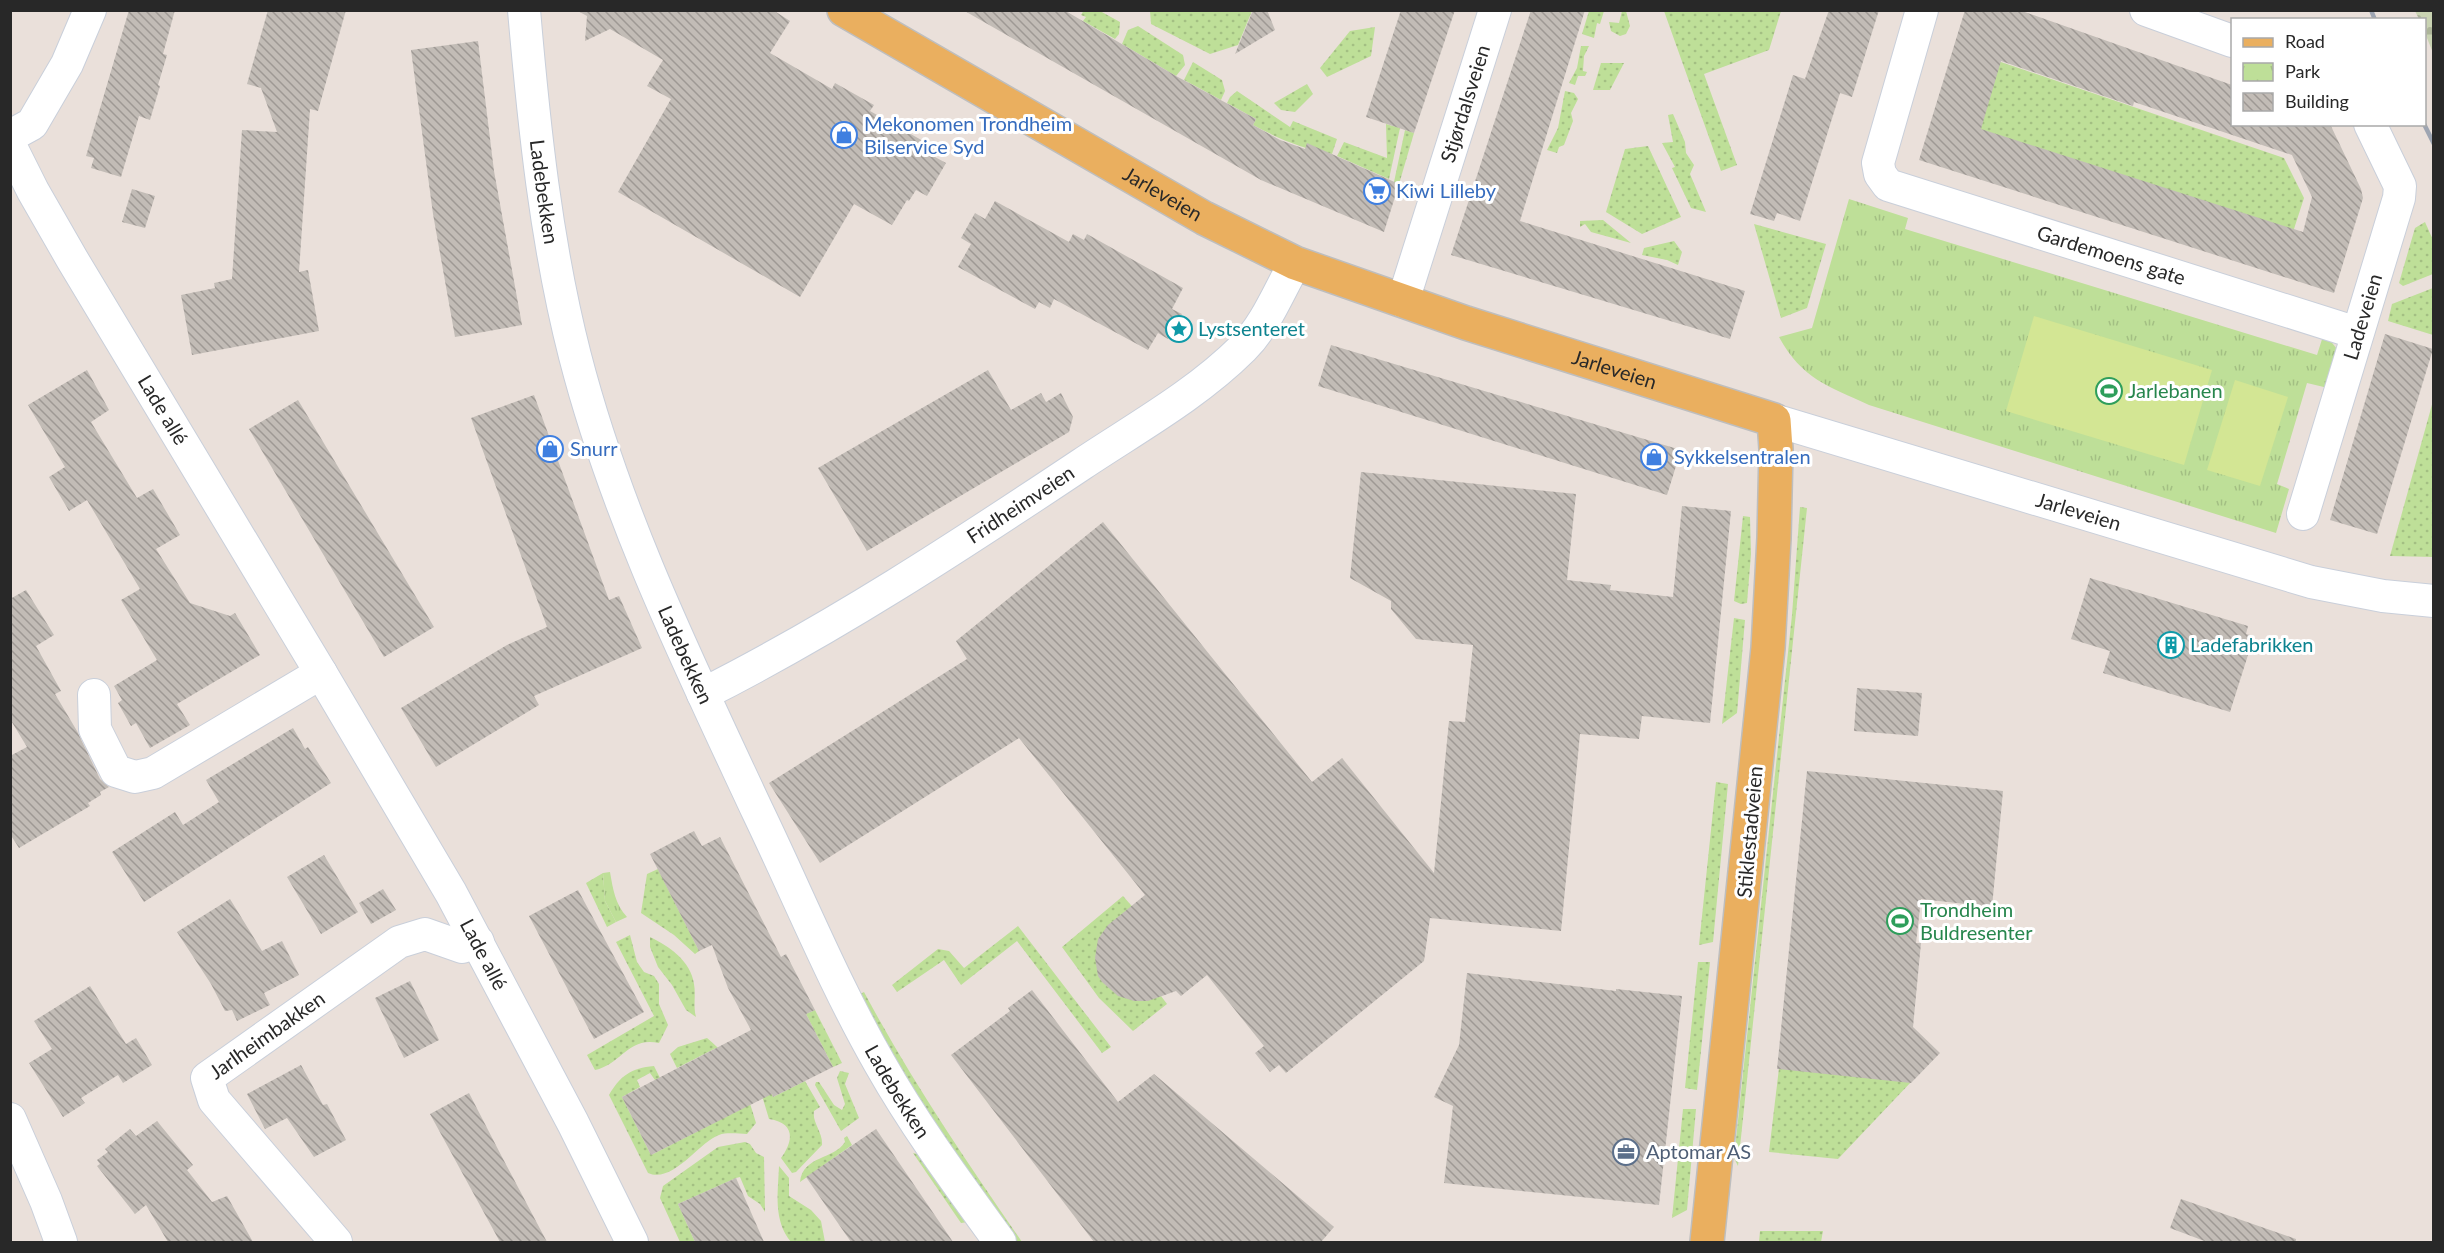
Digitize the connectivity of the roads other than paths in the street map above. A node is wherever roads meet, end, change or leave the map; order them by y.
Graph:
1 (90, 10) edge
2 (524, 10) edge
3 (844, 10) edge
4 (1495, 10) edge
5 (1922, 10) edge
6 (2146, 10) edge
7 (2231, 41) edge
8 (2371, 126) edge
9 (10, 136) edge
10 (10, 145) edge
11 (1295, 263) junction
12 (1403, 301) junction
13 (2358, 333) junction
14 (1774, 420) junction
15 (2303, 514) dead end
16 (2433, 601) edge
17 (321, 673) junction
18 (703, 694) junction
19 (94, 695) dead end
20 (478, 942) junction
21 (10, 1119) edge
22 (61, 1242) edge
23 (336, 1242) edge
24 (632, 1242) edge
25 (1000, 1242) edge
26 (1707, 1242) edge

1 - 9 street
2 - 18 street, Ladebekken
3 - 11 main road, Jarleveien
4 - 12 street, Stjørdalsveien
5 - 13 street, Gardemoens gate
6 - 7 street
8 - 13 street, Ladeveien
10 - 17 street, Lade allé
11 - 12 main road, Jarleveien
11 - 18 street, Fridheimveien
12 - 14 main road, Jarleveien
13 - 15 street, Ladeveien
14 - 16 street, Jarleveien
14 - 26 main road, Stiklestadveien
17 - 19 street
17 - 20 street, Lade allé
18 - 25 street, Ladebekken
20 - 23 street, Jarlheimbakken
20 - 24 street, Lade allé
21 - 22 street

